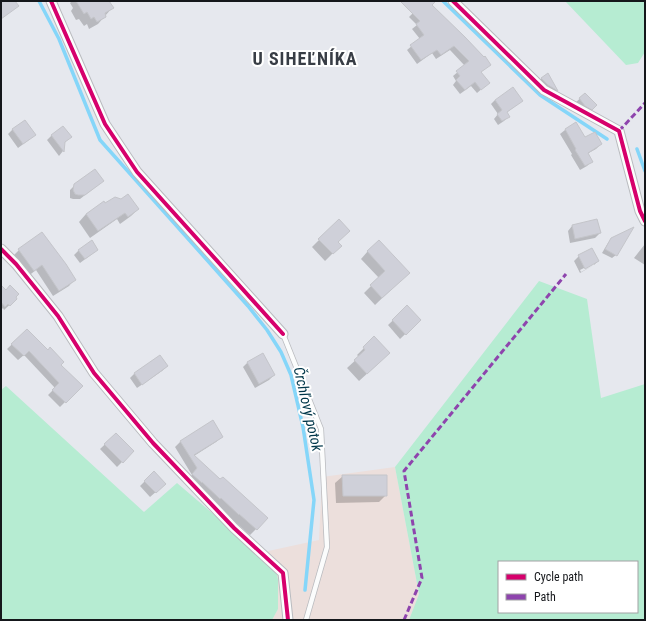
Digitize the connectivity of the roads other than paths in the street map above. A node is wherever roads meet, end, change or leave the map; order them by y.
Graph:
1 (51, 1) edge
2 (453, 1) edge
3 (645, 221) edge
4 (1, 249) edge
5 (283, 334) joint
6 (288, 620) edge
7 (306, 620) edge

1 - 5 street
2 - 3 street
4 - 6 street
5 - 7 lane

